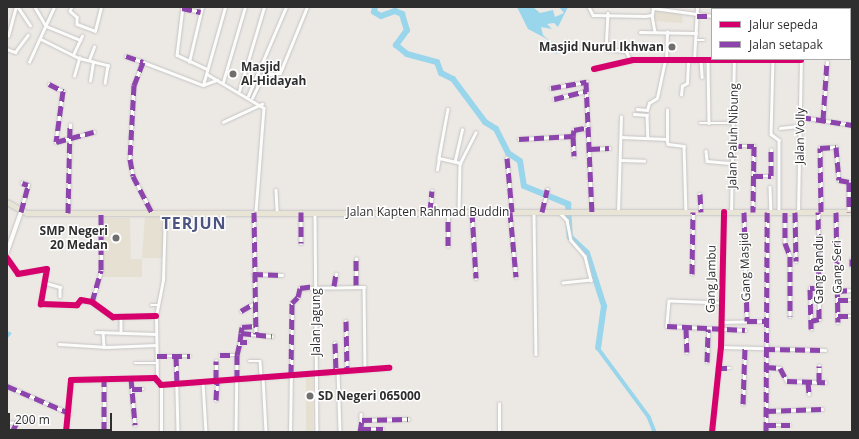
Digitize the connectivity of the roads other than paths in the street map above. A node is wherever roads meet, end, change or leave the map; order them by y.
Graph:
1 (17, 7) edge
2 (35, 7) edge
3 (54, 7) edge
4 (72, 7) edge
5 (101, 7) edge
6 (202, 7) edge
7 (225, 7) edge
8 (245, 7) edge
9 (264, 7) edge
10 (286, 7) edge
11 (307, 7) edge
12 (589, 7) edge
13 (697, 7) edge
14 (183, 8) edge
15 (201, 12) junction
16 (608, 13) junction
17 (652, 15) junction
18 (697, 16) junction
19 (711, 16) edge
20 (30, 25) dead end
21 (46, 26) junction
22 (640, 32) dead end
23 (655, 32) junction
24 (667, 32) junction
25 (696, 33) junction
26 (28, 34) dead end
27 (8, 36) edge
28 (82, 36) dead end
29 (40, 39) junction
30 (80, 40) junction
31 (696, 40) junction
32 (704, 40) dead end
33 (94, 47) dead end
34 (9, 50) edge
35 (73, 55) junction
36 (126, 56) dead end
37 (80, 58) junction
38 (89, 60) junction
39 (632, 60) junction
40 (715, 60) edge
41 (734, 60) edge
42 (773, 60) edge
43 (801, 60) edge
44 (666, 61) junction
45 (688, 61) junction
46 (694, 61) junction
47 (701, 61) junction
48 (708, 61) junction
49 (29, 62) dead end
50 (93, 62) junction
51 (143, 62) junction
52 (189, 62) junction
53 (827, 62) dead end
54 (595, 68) dead end
55 (207, 69) junction
56 (260, 69) junction
57 (265, 71) junction
58 (207, 74) junction
59 (74, 76) dead end
60 (702, 76) dead end
61 (256, 77) junction
62 (260, 79) junction
63 (218, 80) junction
64 (90, 81) dead end
65 (223, 82) junction
66 (105, 83) dead end
67 (49, 84) dead end
68 (203, 85) junction
69 (550, 88) dead end
70 (239, 91) junction
71 (587, 92) junction
72 (681, 95) dead end
73 (248, 96) junction
74 (252, 98) junction
75 (554, 99) dead end
76 (262, 104) junction
77 (448, 109) dead end
78 (638, 109) dead end
79 (667, 110) dead end
80 (634, 114) dead end
81 (621, 117) dead end
82 (801, 117) junction
83 (823, 120) junction
84 (223, 122) dead end
85 (733, 122) junction
86 (700, 123) dead end
87 (709, 123) junction
88 (70, 125) dead end
89 (852, 125) edge
90 (800, 126) junction
91 (589, 127) junction
92 (780, 128) dead end
93 (462, 130) dead end
94 (94, 132) dead end
95 (475, 133) dead end
96 (573, 136) junction
97 (620, 137) junction
98 (648, 138) junction
99 (667, 138) junction
100 (519, 139) dead end
101 (71, 140) junction
102 (732, 145) junction
103 (609, 148) dead end
104 (590, 149) junction
105 (706, 150) dead end
106 (771, 150) dead end
107 (574, 156) dead end
108 (439, 158) junction
109 (508, 158) dead end
110 (455, 160) junction
111 (620, 160) junction
112 (644, 161) dead end
113 (460, 163) junction
114 (732, 163) junction
115 (437, 170) dead end
116 (753, 176) junction
117 (22, 183) dead end
118 (770, 187) dead end
119 (276, 190) dead end
120 (548, 190) dead end
121 (432, 191) dead end
122 (700, 194) dead end
123 (7, 202) edge
124 (20, 212) junction
125 (165, 212) junction
126 (255, 212) junction
127 (277, 212) junction
128 (301, 212) junction
129 (315, 212) junction
130 (430, 212) junction
131 (448, 212) junction
132 (459, 212) junction
133 (472, 212) junction
134 (511, 212) junction
135 (534, 212) junction
136 (542, 212) junction
137 (592, 212) junction
138 (618, 212) junction
139 (686, 212) junction
140 (693, 212) junction
141 (701, 212) junction
142 (724, 212) junction
143 (731, 212) junction
144 (744, 212) junction
145 (753, 212) junction
146 (769, 212) junction
147 (779, 212) junction
148 (785, 212) junction
149 (797, 212) junction
150 (820, 212) junction
151 (836, 212) junction
152 (850, 212) edge
153 (68, 213) junction
154 (101, 213) junction
155 (152, 213) junction
156 (559, 213) junction
157 (301, 243) dead end
158 (448, 246) dead end
159 (7, 252) edge
160 (7, 258) edge
161 (356, 259) dead end
162 (852, 259) edge
163 (796, 261) dead end
164 (852, 266) edge
165 (253, 274) junction
166 (336, 274) dead end
167 (692, 274) dead end
168 (282, 275) dead end
169 (516, 277) dead end
170 (476, 278) dead end
171 (46, 282) junction
172 (563, 283) dead end
173 (316, 286) junction
174 (334, 286) junction
175 (356, 286) junction
176 (819, 288) junction
177 (852, 290) edge
178 (837, 291) junction
179 (60, 296) dead end
180 (838, 300) junction
181 (852, 300) edge
182 (92, 302) junction
183 (255, 303) junction
184 (721, 303) junction
185 (151, 305) dead end
186 (158, 305) junction
187 (241, 311) dead end
188 (121, 316) junction
189 (156, 316) junction
190 (790, 316) dead end
191 (838, 316) junction
192 (852, 316) edge
193 (346, 321) dead end
194 (747, 321) junction
195 (766, 321) junction
196 (811, 321) junction
197 (722, 322) junction
198 (838, 322) dead end
199 (256, 326) junction
200 (686, 328) junction
201 (708, 329) junction
202 (811, 329) dead end
203 (722, 330) junction
204 (745, 330) dead end
205 (96, 332) dead end
206 (103, 332) junction
207 (122, 333) junction
208 (240, 333) junction
209 (156, 334) junction
210 (256, 334) junction
211 (272, 336) dead end
212 (240, 342) junction
213 (247, 342) dead end
214 (335, 343) dead end
215 (59, 344) dead end
216 (156, 345) junction
217 (721, 346) junction
218 (104, 347) junction
219 (745, 348) junction
220 (766, 349) junction
221 (825, 350) dead end
222 (687, 352) dead end
223 (536, 354) dead end
224 (220, 355) dead end
225 (237, 355) junction
226 (157, 356) junction
227 (176, 356) junction
228 (190, 356) dead end
229 (216, 361) dead end
230 (249, 361) dead end
231 (707, 362) dead end
232 (135, 363) dead end
233 (157, 363) junction
234 (819, 366) dead end
235 (766, 367) junction
236 (365, 368) junction
237 (389, 368) dead end
238 (717, 368) junction
239 (730, 368) dead end
240 (347, 370) junction
241 (337, 371) junction
242 (316, 372) junction
243 (291, 374) junction
244 (262, 377) junction
245 (131, 378) junction
246 (237, 378) junction
247 (104, 379) junction
248 (216, 380) junction
249 (157, 382) junction
250 (203, 382) junction
251 (808, 382) junction
252 (819, 382) junction
253 (825, 382) dead end
254 (177, 384) junction
255 (161, 385) junction
256 (7, 386) edge
257 (132, 389) junction
258 (143, 389) dead end
259 (808, 394) dead end
260 (216, 400) dead end
261 (499, 404) dead end
262 (743, 404) dead end
263 (822, 409) dead end
264 (766, 411) junction
265 (69, 413) junction
266 (360, 414) dead end
267 (408, 419) dead end
268 (361, 420) junction
269 (7, 422) edge
270 (34, 422) dead end
271 (15, 423) junction
272 (135, 425) dead end
273 (766, 425) junction
274 (790, 425) dead end
275 (383, 429) dead end
276 (14, 430) dead end
277 (360, 431) edge
278 (66, 432) edge
279 (104, 432) edge
280 (161, 432) edge
281 (178, 432) edge
282 (206, 432) edge
283 (236, 432) edge
284 (266, 432) edge
285 (290, 432) edge
286 (317, 432) edge
287 (340, 432) edge
288 (499, 432) edge
289 (712, 432) edge
290 (766, 432) edge

1 - 20 street
1 - 27 street
2 - 21 street
3 - 21 street
4 - 5 street
6 - 15 street
7 - 55 street
8 - 65 street
9 - 70 street
10 - 56 street
11 - 57 street
12 - 16 street
13 - 18 street
14 - 15 street
14 - 52 street
15 - 52 street
16 - 17 street
16 - 39 street
17 - 18 street
17 - 23 street
18 - 19 street
18 - 25 street
21 - 29 street
21 - 30 street
22 - 23 street
23 - 24 street
24 - 25 street
24 - 44 street
25 - 31 street
26 - 34 street
28 - 30 street
29 - 35 street
29 - 49 street
30 - 35 street
31 - 32 street
31 - 46 street
33 - 38 street
35 - 37 street
36 - 51 street
37 - 38 street
37 - 59 street
38 - 50 street
39 - 44 street
39 - 54 street
40 - 41 street
40 - 48 street
41 - 85 street, Jalan Paluh Nibung
42 - 43 street
42 - 147 street
43 - 82 street, Jalan Volly
44 - 45 street
44 - 78 street
45 - 46 street
45 - 72 street
46 - 47 street
47 - 48 street
47 - 60 street
48 - 87 street
50 - 64 street
50 - 66 street
51 - 68 street
51 - 155 street
52 - 55 street
53 - 83 street
55 - 58 street
56 - 57 street
56 - 61 street
57 - 62 street
58 - 63 street
58 - 68 street
61 - 62 street
61 - 73 street
62 - 74 street
63 - 65 street
63 - 68 street
65 - 70 street
67 - 101 street
69 - 71 street
70 - 73 street
71 - 75 street
71 - 91 street
73 - 74 street
74 - 76 street
76 - 84 street
76 - 126 street
77 - 108 street
79 - 99 street
80 - 98 street
81 - 97 street
82 - 83 street
82 - 90 street, Jalan Volly
83 - 89 street
85 - 87 street
85 - 102 street, Jalan Paluh Nibung
86 - 87 street
88 - 101 street
90 - 92 street
90 - 149 street, Jalan Volly
91 - 96 street
91 - 104 street
93 - 110 street
94 - 101 street
95 - 113 street
96 - 100 street
96 - 107 street
97 - 98 street
97 - 111 street
98 - 99 street
99 - 139 street
101 - 153 street
102 - 114 street, Jalan Paluh Nibung
102 - 116 street
103 - 104 street
104 - 137 street
105 - 114 street
106 - 116 street
108 - 110 street
108 - 115 street
109 - 134 street
110 - 113 street
111 - 112 street
111 - 138 street
113 - 132 street
114 - 143 street, Jalan Paluh Nibung
116 - 145 street
117 - 124 street
118 - 146 street
119 - 127 street
120 - 136 street
121 - 130 street
122 - 141 street
123 - 124 main road
124 - 153 main road, Jalan Kapten Rahmad Buddin
124 - 159 street
125 - 126 main road, Jalan Kapten Rahmad Buddin
125 - 155 main road, Jalan Kapten Rahmad Buddin
125 - 186 street
126 - 127 main road, Jalan Kapten Rahmad Buddin
126 - 165 street
127 - 128 main road, Jalan Kapten Rahmad Buddin
128 - 129 main road, Jalan Kapten Rahmad Buddin
128 - 157 street
129 - 130 main road, Jalan Kapten Rahmad Buddin
129 - 173 street, Jalan Jagung
130 - 131 main road, Jalan Kapten Rahmad Buddin
131 - 132 main road, Jalan Kapten Rahmad Buddin
131 - 158 street
132 - 133 main road, Jalan Kapten Rahmad Buddin
133 - 134 main road, Jalan Kapten Rahmad Buddin
133 - 170 street
134 - 135 main road, Jalan Kapten Rahmad Buddin
134 - 169 street
135 - 136 main road, Jalan Kapten Rahmad Buddin
135 - 223 street
136 - 156 main road, Jalan Kapten Rahmad Buddin
137 - 138 main road, Jalan Kapten Rahmad Buddin
137 - 156 main road, Jalan Kapten Rahmad Buddin
138 - 139 main road, Jalan Kapten Rahmad Buddin
139 - 140 main road, Jalan Kapten Rahmad Buddin
140 - 141 main road, Jalan Kapten Rahmad Buddin
140 - 167 street
141 - 142 main road, Jalan Kapten Rahmad Buddin
142 - 143 main road, Jalan Kapten Rahmad Buddin
142 - 184 street, Gang Jambu
143 - 144 main road, Jalan Kapten Rahmad Buddin
144 - 145 main road, Jalan Kapten Rahmad Buddin
144 - 194 street, Gang Masjid
145 - 146 main road, Jalan Kapten Rahmad Buddin
146 - 147 main road, Jalan Kapten Rahmad Buddin
146 - 195 street
147 - 148 main road, Jalan Kapten Rahmad Buddin
148 - 149 main road, Jalan Kapten Rahmad Buddin
148 - 190 street
149 - 150 main road, Jalan Kapten Rahmad Buddin
149 - 163 street, Jalan Volly
150 - 151 main road, Jalan Kapten Rahmad Buddin
150 - 152 street, Gang Randu
150 - 176 street, Gang Randu
151 - 152 main road, Jalan Kapten Rahmad Buddin
151 - 178 street, Gang Seri
153 - 154 main road, Jalan Kapten Rahmad Buddin
154 - 155 main road, Jalan Kapten Rahmad Buddin
154 - 182 street
156 - 172 street
160 - 171 street
161 - 175 street
162 - 164 street
165 - 168 street
165 - 183 street
166 - 174 street
171 - 179 street
171 - 182 street
173 - 174 street
173 - 242 street, Jalan Jagung
173 - 243 street
174 - 175 street
175 - 236 street
176 - 196 street, Gang Randu
176 - 196 street
177 - 178 street
178 - 180 street, Gang Seri
180 - 181 street
180 - 191 street, Gang Seri
182 - 188 street
183 - 187 street
183 - 199 street
184 - 197 street, Gang Jambu
184 - 200 street
185 - 186 street
186 - 189 street
188 - 189 street
188 - 207 street
189 - 209 street
191 - 192 street
191 - 198 street, Gang Seri
193 - 240 street
194 - 195 street
194 - 197 street
195 - 220 street
196 - 202 street
197 - 203 street, Gang Jambu
199 - 208 street
199 - 210 street
200 - 201 street
200 - 222 street
201 - 203 street
201 - 231 street
203 - 204 street
203 - 217 street, Gang Jambu
205 - 206 street
206 - 207 street
206 - 218 street
207 - 209 street
208 - 210 street
208 - 212 street
209 - 216 street
210 - 211 street
212 - 213 street
212 - 225 street
214 - 241 street
215 - 218 street
216 - 218 street
216 - 226 street
217 - 219 street
217 - 238 street, Gang Jambu
219 - 220 street
219 - 262 street
220 - 221 street
220 - 235 street
224 - 225 street
225 - 246 street
226 - 227 street
226 - 233 street
227 - 228 street
227 - 254 street
229 - 248 street
230 - 244 street
232 - 233 street
233 - 249 street
234 - 252 street
235 - 251 street
235 - 264 street
236 - 237 street
236 - 240 street
238 - 239 street
238 - 289 street, Gang Jambu
240 - 241 street
241 - 242 street
241 - 287 street
242 - 243 street
242 - 286 street, Jalan Jagung
243 - 244 street
243 - 285 street
244 - 246 street
244 - 284 street
245 - 247 street
245 - 249 street
245 - 257 street
246 - 248 street
246 - 283 street
247 - 265 street
247 - 279 street
248 - 250 street
248 - 260 street
249 - 255 street
250 - 254 street
250 - 282 street
251 - 252 street
251 - 259 street
252 - 253 street
254 - 255 street
254 - 281 street
255 - 280 street
256 - 265 street
257 - 258 street
257 - 272 street
261 - 288 street
263 - 264 street
264 - 273 street
265 - 278 street
266 - 268 street
267 - 268 street
268 - 277 street
269 - 271 street
270 - 271 street
271 - 276 street
273 - 274 street
273 - 290 street
275 - 277 street

